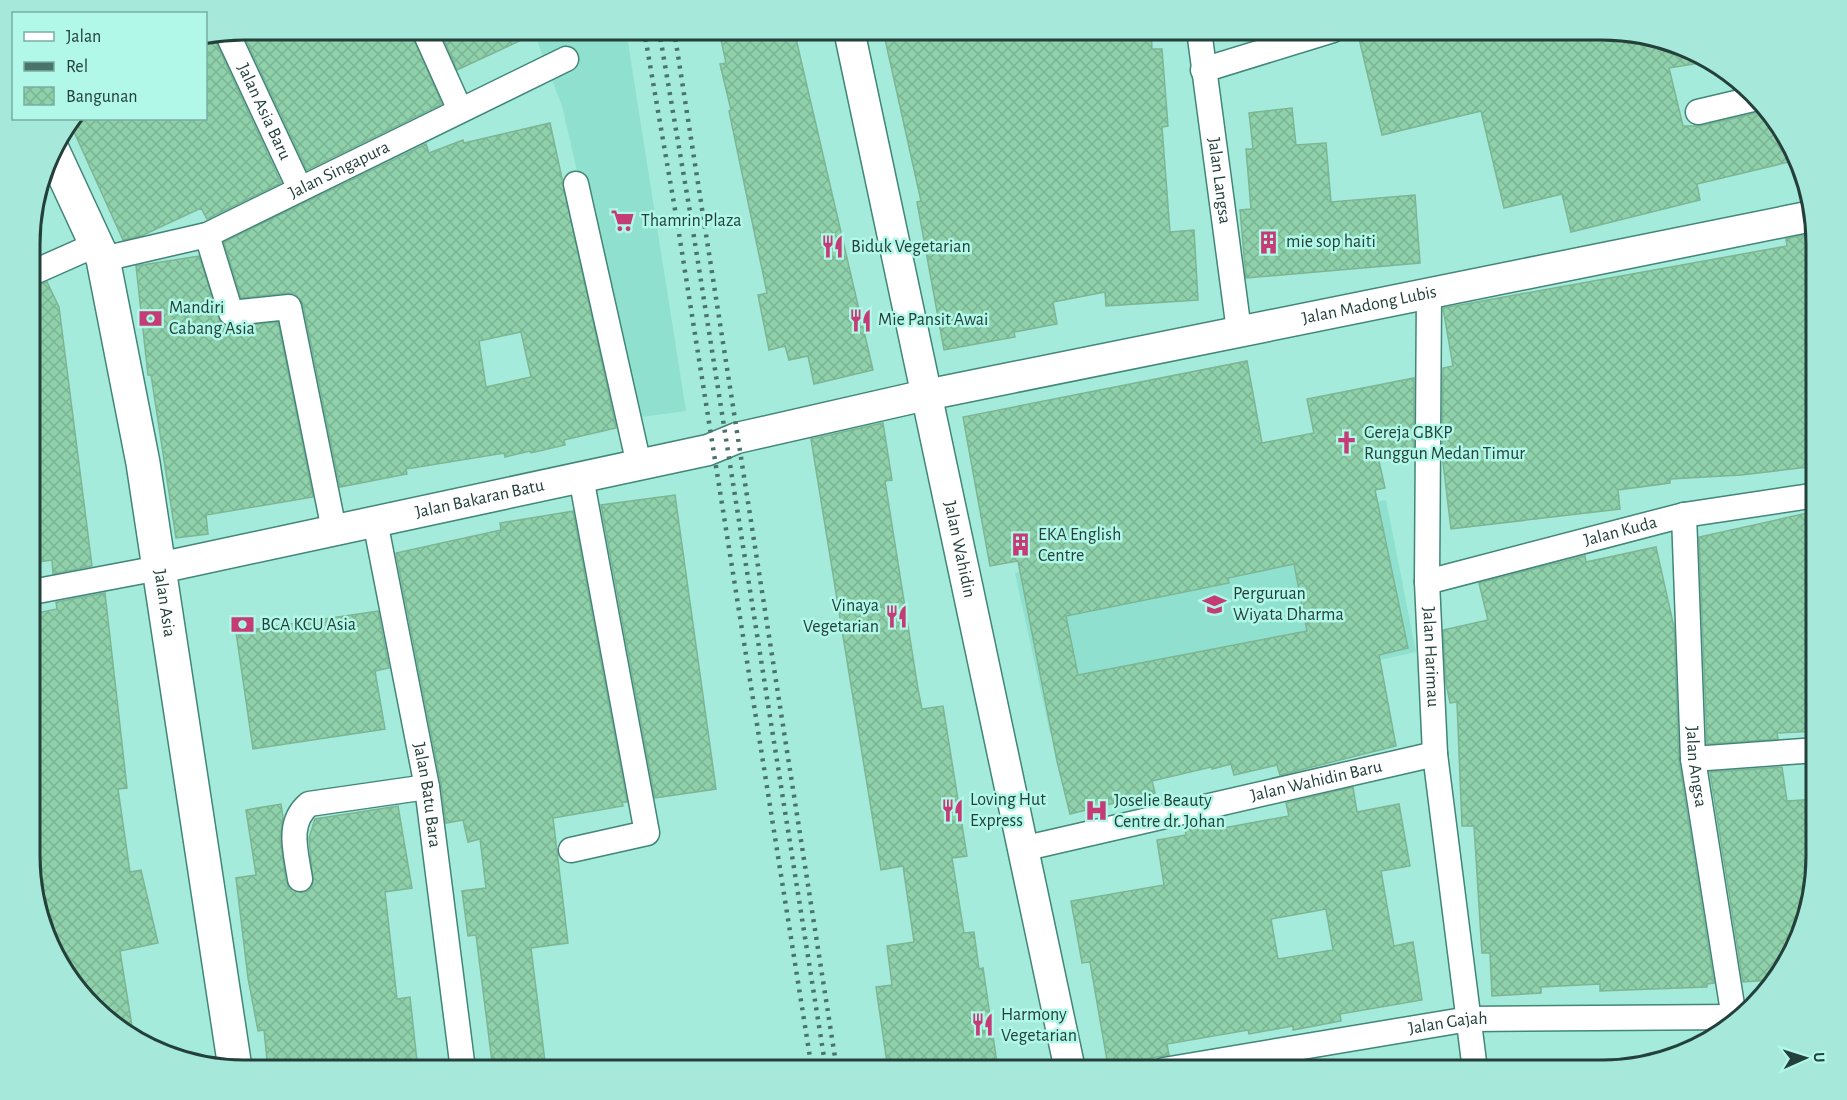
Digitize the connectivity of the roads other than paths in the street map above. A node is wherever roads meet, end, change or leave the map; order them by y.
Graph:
1 (428, 40) edge
2 (851, 40) edge
3 (1199, 40) edge
4 (1300, 40) edge
5 (231, 41) edge
6 (566, 59) dead end
7 (1203, 70) junction
8 (1747, 100) edge
9 (460, 110) junction
10 (1698, 112) dead end
11 (58, 162) edge
12 (576, 184) dead end
13 (300, 189) junction
14 (1804, 218) edge
15 (207, 235) junction
16 (99, 252) junction
17 (40, 270) edge
18 (1429, 293) junction
19 (1239, 331) junction
20 (926, 395) junction
21 (639, 465) junction
22 (581, 477) junction
23 (1806, 497) edge
24 (1684, 515) junction
25 (375, 521) junction
26 (334, 530) junction
27 (159, 568) junction
28 (1427, 582) junction
29 (40, 590) edge
30 (1806, 751) edge
31 (1435, 754) junction
32 (1693, 759) junction
33 (427, 787) junction
34 (1022, 849) junction
35 (571, 850) dead end
36 (300, 879) dead end
37 (1733, 1012) edge
38 (1727, 1017) edge
39 (1469, 1019) junction
40 (234, 1059) edge
41 (1069, 1059) edge
42 (1233, 1059) edge
43 (1474, 1059) edge
44 (462, 1060) edge

1 - 9 street
2 - 20 street, Jalan Wahidin
3 - 7 street, Jalan Langsa
4 - 7 street
5 - 13 street, Jalan Asia Baru
6 - 9 street, Jalan Singapura
7 - 19 street, Jalan Langsa
8 - 10 street
9 - 13 street, Jalan Singapura
11 - 16 main road, Jalan Asia
12 - 21 street
13 - 15 street, Jalan Singapura
14 - 18 street, Jalan Madong Lubis
15 - 16 street, Jalan Singapura
15 - 26 street
16 - 17 street, Jalan Singapura
16 - 27 main road, Jalan Asia
18 - 19 street, Jalan Madong Lubis
18 - 28 street, Jalan Harimau
19 - 20 street, Jalan Madong Lubis
20 - 21 street, Jalan Bakaran Batu
20 - 34 street, Jalan Wahidin
21 - 22 street, Jalan Bakaran Batu
22 - 25 street, Jalan Bakaran Batu
22 - 35 street
23 - 24 street, Jalan Kuda
24 - 28 street, Jalan Kuda
24 - 32 street, Jalan Angsa
25 - 26 street, Jalan Bakaran Batu
25 - 33 street, Jalan Batu Bara
26 - 27 street, Jalan Bakaran Batu
27 - 29 street, Jalan Bakaran Batu
27 - 40 main road, Jalan Asia
28 - 31 street, Jalan Harimau
30 - 32 street
31 - 34 street, Jalan Wahidin Baru
31 - 39 street, Jalan Harimau
32 - 37 street, Jalan Angsa
33 - 36 street
33 - 44 street, Jalan Batu Bara
34 - 41 street, Jalan Wahidin
38 - 39 street, Jalan Gajah
39 - 42 street, Jalan Gajah
39 - 43 street

